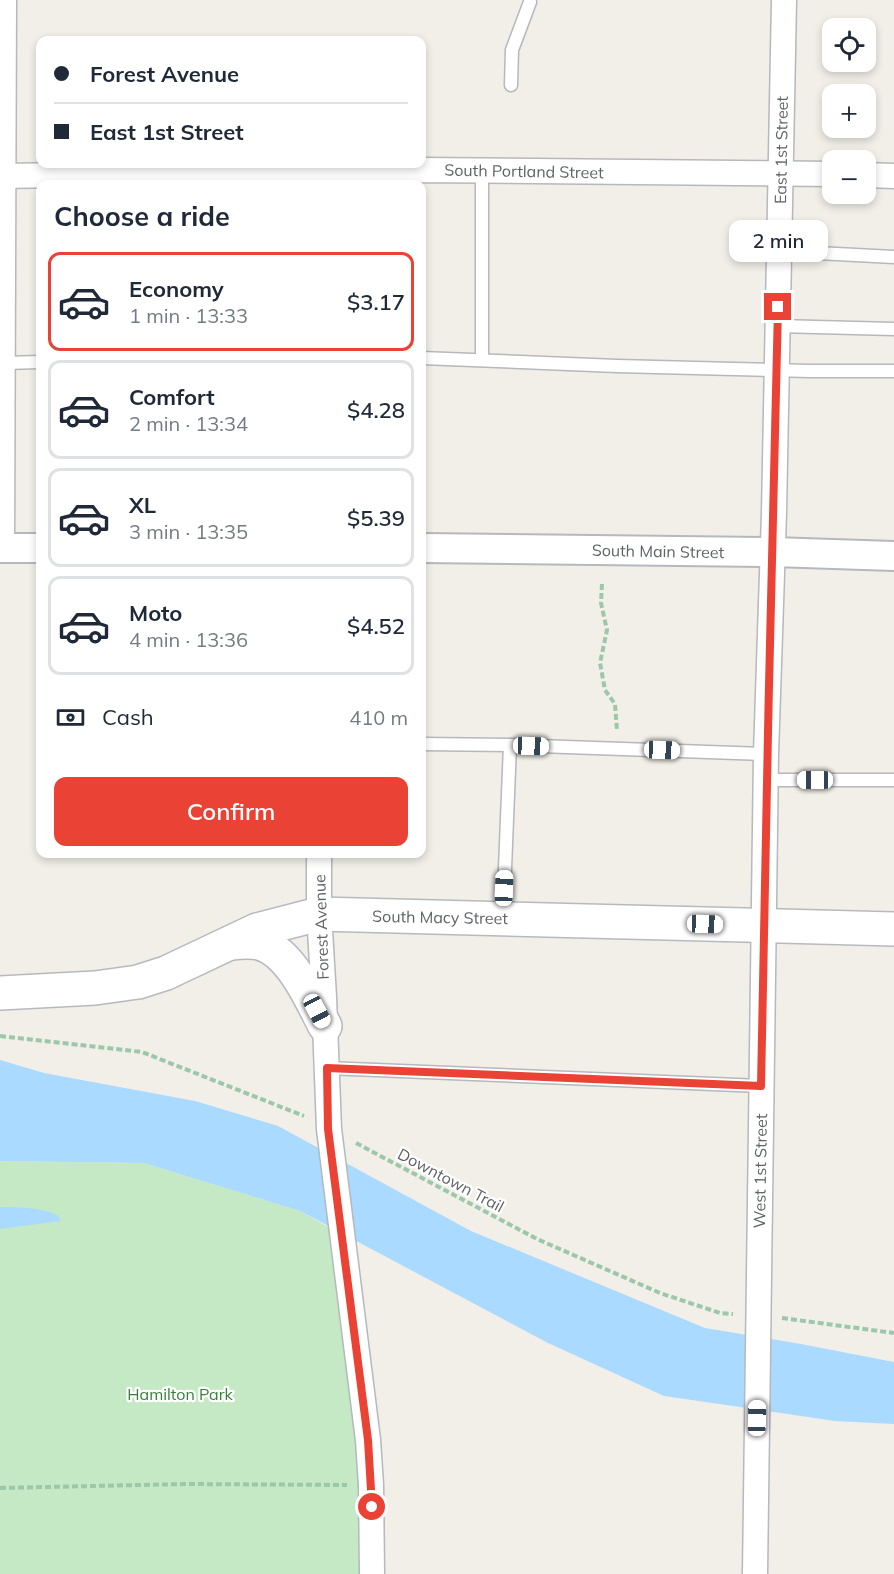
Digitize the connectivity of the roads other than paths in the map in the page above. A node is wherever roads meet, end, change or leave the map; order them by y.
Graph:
1 (4, 0) edge
2 (784, 0) edge
3 (530, 2) dead end
4 (511, 85) dead end
5 (482, 171) junction
6 (780, 173) junction
7 (822, 174) edge
8 (876, 175) edge
9 (2, 176) edge
10 (894, 176) edge
11 (779, 251) junction
12 (894, 257) edge
13 (777, 326) junction
14 (894, 330) edge
15 (426, 358) edge
16 (482, 359) junction
17 (36, 362) edge
18 (4, 363) junction
19 (777, 368) junction
20 (894, 371) edge
21 (1, 548) edge
22 (36, 548) edge
23 (426, 548) edge
24 (772, 552) junction
25 (894, 556) edge
26 (426, 744) edge
27 (510, 745) junction
28 (766, 754) junction
29 (765, 780) junction
30 (894, 780) edge
31 (319, 858) edge
32 (319, 914) junction
33 (503, 919) junction
34 (763, 925) junction
35 (894, 929) edge
36 (226, 943) junction
37 (0, 993) edge
38 (325, 1026) junction
39 (327, 1068) junction
40 (761, 1086) junction
41 (372, 1574) edge
42 (755, 1574) edge

1 - 9 street
2 - 6 street, East 1st Street
3 - 4 lane
5 - 6 street, South Portland Street
5 - 9 street, South Portland Street
5 - 16 lane
6 - 7 street, South Portland Street
6 - 11 street, East 1st Street
8 - 10 street
9 - 18 street
11 - 12 lane
11 - 13 street, East 1st Street
13 - 14 lane
13 - 19 street, East 1st Street
15 - 16 lane
16 - 19 lane
17 - 18 lane
18 - 21 street
19 - 20 lane
19 - 24 street, East 1st Street
21 - 22 street
23 - 24 street, South Main Street
24 - 25 street, South Main Street
24 - 28 street, West 1st Street
26 - 27 lane
27 - 28 lane
27 - 33 lane
28 - 29 street, West 1st Street
29 - 30 lane
29 - 34 street, West 1st Street
31 - 32 street, Forest Avenue
32 - 33 main road, South Macy Street
32 - 36 main road, South Macy Street
32 - 38 street, Forest Avenue
33 - 34 main road, South Macy Street
34 - 35 main road, South Macy Street
34 - 40 street, West 1st Street
36 - 37 main road, South Macy Street
36 - 38 main road
38 - 39 street, Forest Avenue
39 - 40 lane
39 - 41 street, Forest Avenue
40 - 42 street, West 1st Street

